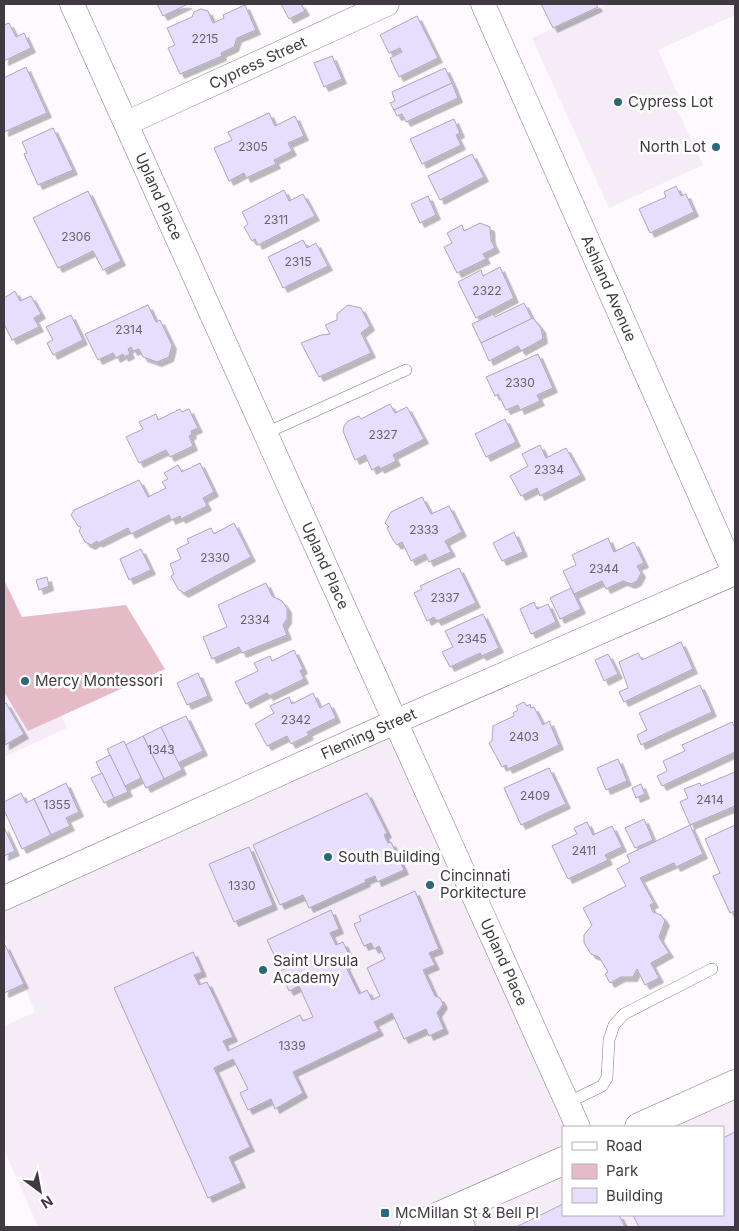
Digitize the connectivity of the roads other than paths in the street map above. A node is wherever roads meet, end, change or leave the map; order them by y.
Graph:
1 (72, 4) edge
2 (387, 4) edge
3 (483, 4) edge
4 (127, 123) junction
5 (406, 370) dead end
6 (266, 433) junction
7 (733, 564) edge
8 (397, 721) junction
9 (4, 898) edge
10 (712, 969) dead end
11 (735, 1084) edge
12 (567, 1103) junction
13 (578, 1126) edge
14 (640, 1126) edge
15 (562, 1162) edge
16 (459, 1218) edge
17 (414, 1227) edge

1 - 4 street, Upland Place
2 - 4 street, Cypress Street
3 - 7 street, Ashland Avenue
4 - 6 street, Upland Place
5 - 6 lane
6 - 8 street, Upland Place
7 - 8 street, Fleming Street
8 - 9 street, Fleming Street
8 - 12 street, Upland Place
10 - 12 lane
11 - 14 main road
12 - 13 street, Upland Place
15 - 16 main road
16 - 17 main road

